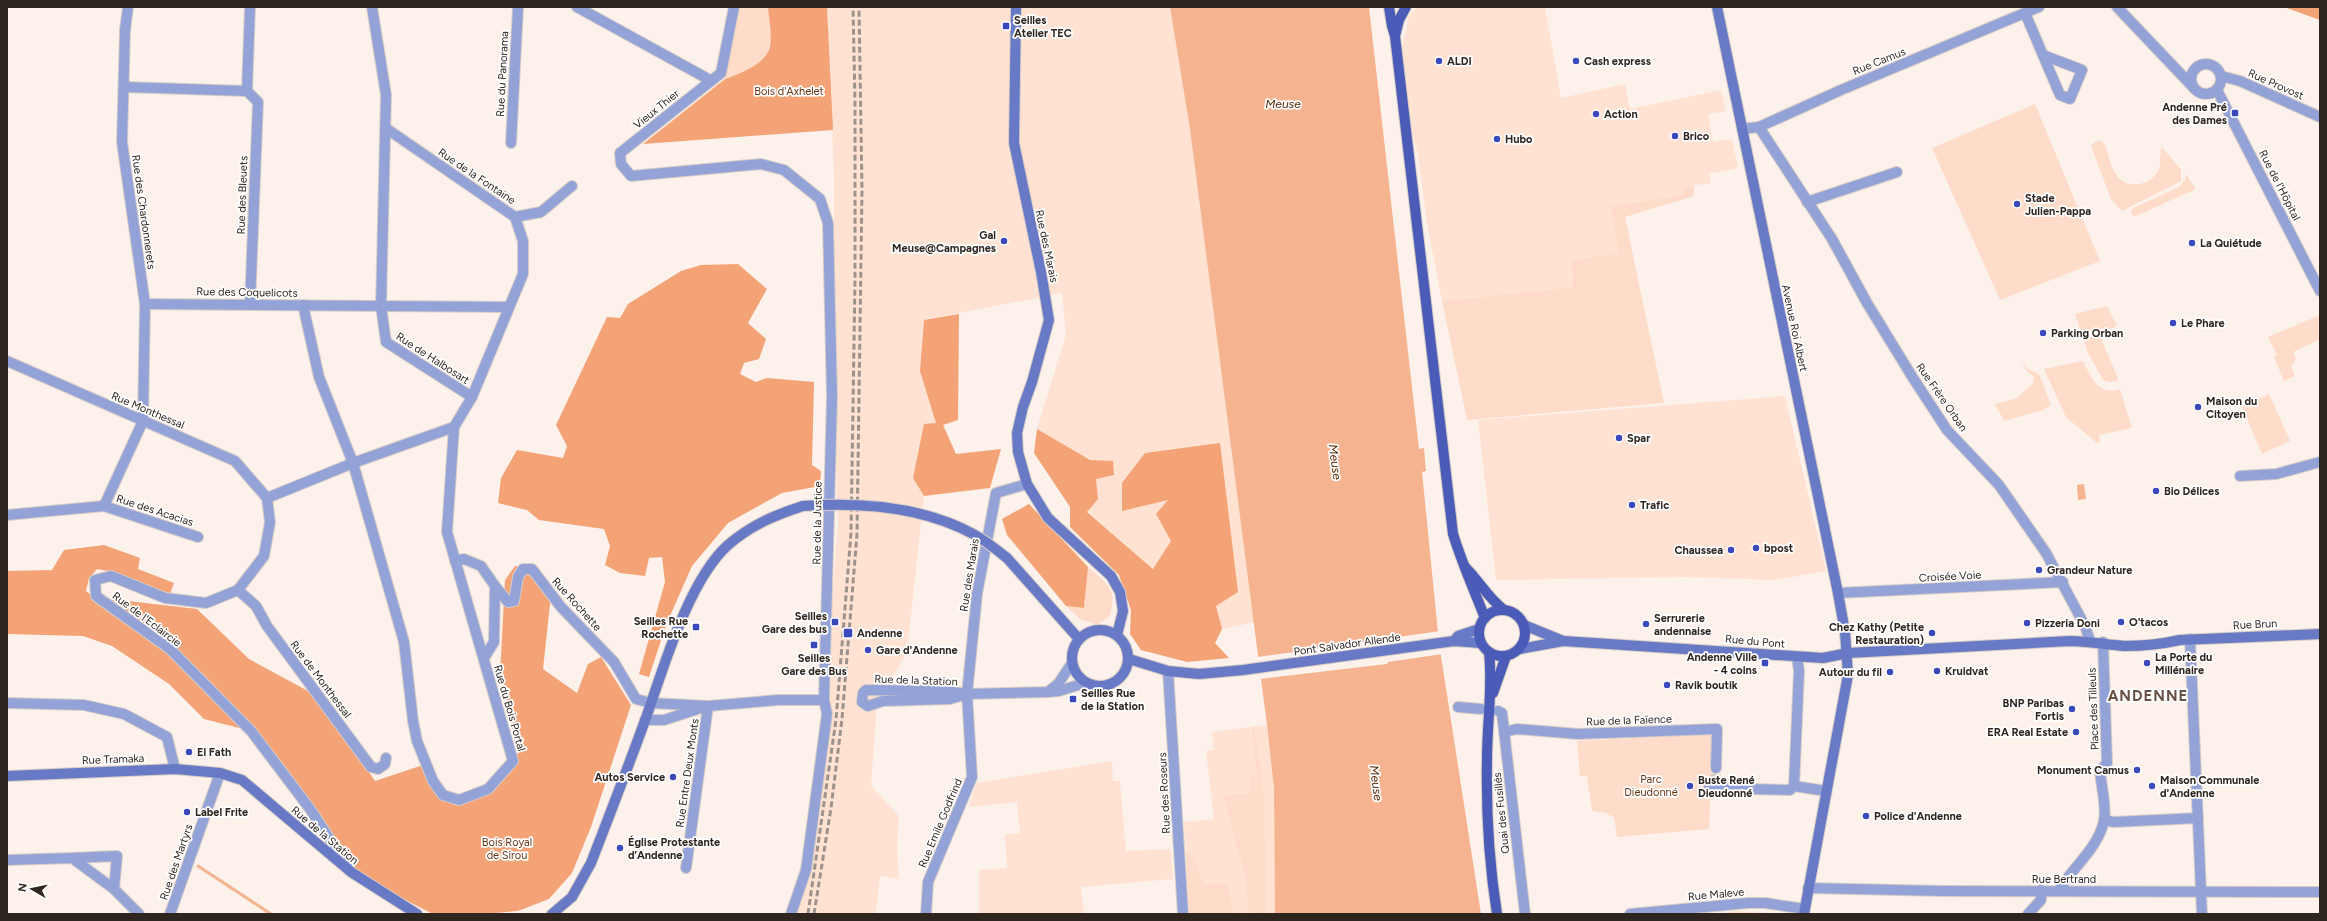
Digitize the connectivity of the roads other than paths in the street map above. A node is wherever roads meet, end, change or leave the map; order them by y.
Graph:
1 (128, 7) edge
2 (250, 7) edge
3 (372, 7) edge
4 (518, 7) edge
5 (577, 7) edge
6 (734, 7) edge
7 (1016, 7) edge
8 (1390, 7) edge
9 (1406, 7) edge
10 (1716, 7) edge
11 (2039, 7) edge
12 (2117, 7) edge
13 (2025, 13) junction
14 (1395, 36) junction
15 (2043, 55) junction
16 (2170, 63) junction
17 (2196, 67) junction
18 (2221, 76) junction
19 (710, 80) junction
20 (124, 87) junction
21 (2193, 88) junction
22 (2217, 90) junction
23 (247, 91) junction
24 (2320, 117) edge
25 (1759, 127) junction
26 (387, 129) junction
27 (1742, 129) junction
28 (510, 143) dead end
29 (761, 164) joint
30 (1897, 172) dead end
31 (572, 186) dead end
32 (1807, 202) junction
33 (516, 217) junction
34 (2320, 291) edge
35 (145, 304) junction
36 (250, 304) junction
37 (303, 305) junction
38 (382, 306) junction
39 (509, 307) junction
40 (7, 361) edge
41 (472, 397) junction
42 (143, 421) junction
43 (454, 427) junction
44 (2320, 462) edge
45 (353, 463) junction
46 (2240, 476) dead end
47 (1027, 484) junction
48 (267, 498) junction
49 (104, 506) junction
50 (7, 515) edge
51 (198, 537) dead end
52 (455, 562) junction
53 (1466, 568) junction
54 (2063, 582) junction
55 (495, 586) junction
56 (238, 590) junction
57 (1838, 594) junction
58 (1504, 610) junction
59 (1484, 618) junction
60 (1524, 625) junction
61 (1479, 629) junction
62 (2320, 634) edge
63 (1117, 635) junction
64 (1079, 639) junction
65 (2190, 639) junction
66 (1454, 641) junction
67 (1564, 641) junction
68 (2090, 641) junction
69 (2103, 642) junction
70 (1481, 643) junction
71 (1520, 648) junction
72 (1489, 652) junction
73 (1848, 653) junction
74 (1506, 656) junction
75 (1797, 657) junction
76 (484, 658) junction
77 (1129, 659) junction
78 (1072, 663) junction
79 (1168, 671) junction
80 (1085, 683) junction
81 (1048, 692) junction
82 (967, 694) junction
83 (824, 700) junction
84 (1490, 701) junction
85 (7, 702) edge
86 (650, 703) junction
87 (708, 706) junction
88 (1458, 707) dead end
89 (1481, 709) dead end
90 (1498, 711) dead end
91 (645, 720) junction
92 (1504, 732) junction
93 (386, 758) dead end
94 (1716, 768) tunnel mouth
95 (175, 769) junction
96 (220, 772) junction
97 (7, 776) edge
98 (1794, 786) junction
99 (1713, 787) dead end
100 (1826, 791) junction
101 (2198, 818) junction
102 (2104, 820) junction
103 (72, 858) junction
104 (7, 860) edge
105 (686, 868) dead end
106 (351, 872) junction
107 (1808, 888) junction
108 (114, 889) junction
109 (2041, 890) junction
110 (2059, 890) junction
111 (2202, 891) junction
112 (2320, 892) edge
113 (1721, 909) edge
114 (1804, 912) edge
115 (139, 914) edge
116 (170, 914) edge
117 (417, 914) edge
118 (552, 914) edge
119 (791, 914) edge
120 (926, 914) edge
121 (1183, 914) edge
122 (1496, 914) edge
123 (1525, 914) edge
124 (1630, 914) edge
125 (2028, 914) edge
126 (2202, 914) edge

1 - 20 street, Rue des Chardonnerets
2 - 23 street
3 - 26 street, Rue de Halbosart
4 - 28 street, Rue du Panorama
5 - 19 street
6 - 19 street, Vieux Thier
7 - 47 main road, Rue des Marais
8 - 14 main road
9 - 14 main road
10 - 27 main road, Avenue Roi Albert
11 - 13 street, Rue Camus
12 - 16 street
13 - 15 street
13 - 25 street, Rue Camus
14 - 53 main road
15 - 15 street
16 - 17 street
16 - 21 street
17 - 18 street
17 - 21 street
18 - 22 street
18 - 24 street, Rue Provost
19 - 29 street, Vieux Thier
20 - 23 street
20 - 35 street, Rue des Chardonnerets
21 - 22 street
22 - 34 street, Rue de l'Hôpital
23 - 36 street, Rue des Bleuets
25 - 27 street, Rue Camus
25 - 32 street, Rue Frère Orban
26 - 33 street, Rue de la Fontaine
26 - 38 street, Rue de Halbosart
27 - 57 main road, Avenue Roi Albert
29 - 83 street, Rue de la Justice
30 - 32 street
31 - 33 street
32 - 54 street, Rue Frère Orban
33 - 39 street, Rue de la Fontaine
35 - 36 street, Rue des Coquelicots
35 - 42 street, Rue des Chardonnerets
36 - 37 street, Rue des Coquelicots
37 - 38 street
37 - 45 street, Rue des Coquelicots
38 - 39 street
38 - 41 street, Rue de Halbosart
39 - 41 street, Rue de la Fontaine
40 - 42 street, Rue Monthessal
41 - 43 street, Rue de Halbosart
42 - 48 street, Rue Monthessal
42 - 49 street, Rue des Acacias
43 - 45 street
43 - 52 street, Rue du Bois Portal
44 - 46 street
45 - 48 street
45 - 76 street, Rue du Bois Portal
47 - 63 main road, Rue des Marais
47 - 82 street, Rue des Marais
48 - 56 street
49 - 50 street, Rue des Acacias
49 - 51 street, Rue des Acacias
52 - 55 street, Rue Rochette
52 - 76 street, Rue du Bois Portal
53 - 58 main road
53 - 59 main road
54 - 57 street, Croisée Voie
54 - 68 street, Rue Frère Orban
55 - 76 street
55 - 86 street, Rue Rochette
56 - 93 street, Rue de Monthessal
56 - 106 street, Rue de l'Eclaircie
57 - 73 main road, Avenue Roi Albert
58 - 59 main road
58 - 60 main road
59 - 61 main road
60 - 67 main road, Rue du Pont
60 - 71 main road
61 - 66 main road
61 - 70 main road
62 - 65 main road, Rue Brun
63 - 64 main road
63 - 77 main road
64 - 78 main road
64 - 86 main road, bridge
65 - 69 main road, Rue Brun
65 - 101 street
66 - 70 main road
66 - 79 main road, Pont Salvador Allende
67 - 71 main road, Rue du Pont
67 - 75 main road, Rue du Pont
68 - 69 main road, Rue Brun
68 - 73 main road, Rue du Pont
69 - 102 street, Place des Tilleuls
70 - 72 main road
71 - 74 main road
72 - 74 main road
72 - 84 main road
73 - 75 main road, Rue du Pont
73 - 100 main road, Avenue Roi Albert
74 - 84 main road
75 - 98 street
77 - 79 main road, Pont Salvador Allende
77 - 80 main road
78 - 80 main road
78 - 81 street
79 - 121 street, Rue des Roseurs
80 - 81 street, Rue de la Station
81 - 82 street, Rue de la Station
82 - 82 street, Rue de la Station
82 - 120 street, Rue Emile Godfrind
83 - 87 street
83 - 119 street, Rue de la Justice
84 - 122 main road
85 - 95 street
86 - 87 street
86 - 91 main road
87 - 91 street
87 - 105 street, Rue Entre Deux Monts
88 - 89 street
90 - 92 street, Quai des Fusillés
91 - 118 main road
92 - 94 street, Rue de la Faïence
92 - 123 street, Quai des Fusillés
95 - 96 main road, Rue Tramaka
95 - 97 main road, Rue Tramaka
96 - 106 main road, Rue de la Station
96 - 116 street, Rue des Martyrs
98 - 99 street
98 - 100 street
100 - 107 main road, Avenue Roi Albert
101 - 102 street
101 - 111 street
102 - 110 street, Place des Tilleuls
103 - 104 street
103 - 108 street
103 - 108 street
106 - 117 main road, Rue de la Station
107 - 109 street, Rue Bertrand
107 - 114 main road, Avenue Roi Albert
108 - 115 street
109 - 110 street, Rue Bertrand
109 - 125 street
110 - 111 street, Rue Bertrand
111 - 112 street, Rue Bertrand
111 - 126 street
113 - 114 street, Rue Maleve
113 - 124 street, Rue Maleve

